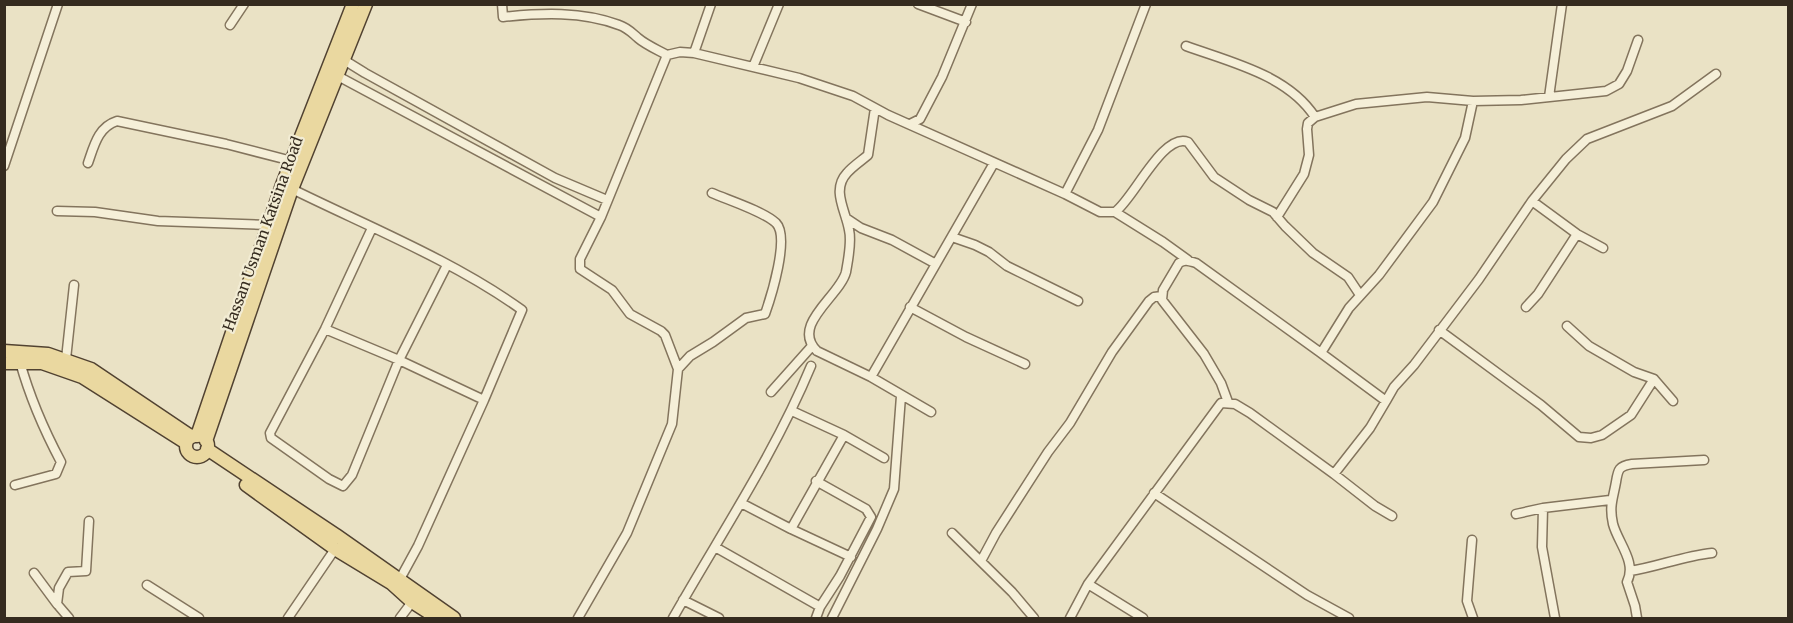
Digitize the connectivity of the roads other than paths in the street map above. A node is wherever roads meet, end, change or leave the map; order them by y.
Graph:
1 (58, 4) edge
2 (244, 4) edge
3 (353, 4) edge
4 (366, 4) edge
5 (502, 4) edge
6 (711, 4) edge
7 (778, 4) edge
8 (918, 4) edge
9 (972, 4) edge
10 (1146, 4) edge
11 (1562, 4) edge
12 (966, 22) junction
13 (230, 25) dead end
14 (1638, 40) dead end
15 (1186, 46) dead end
16 (694, 52) junction
17 (667, 55) junction
18 (338, 59) junction
19 (753, 67) junction
20 (333, 74) junction
21 (1716, 74) dead end
22 (1549, 97) junction
23 (1473, 101) junction
24 (875, 108) junction
25 (1315, 117) junction
26 (910, 124) junction
27 (292, 161) junction
28 (88, 163) dead end
29 (994, 163) junction
30 (4, 166) edge
31 (291, 189) junction
32 (712, 193) dead end
33 (1065, 194) junction
34 (607, 200) junction
35 (1532, 201) junction
36 (57, 211) dead end
37 (1115, 212) junction
38 (601, 217) junction
39 (1277, 217) junction
40 (845, 218) junction
41 (268, 225) junction
42 (372, 228) junction
43 (1577, 234) junction
44 (952, 237) junction
45 (1602, 248) dead end
46 (1188, 260) junction
47 (936, 264) junction
48 (447, 265) junction
49 (74, 285) dead end
50 (1360, 295) junction
51 (1162, 296) junction
52 (1078, 301) dead end
53 (910, 307) junction
54 (1526, 307) dead end
55 (1567, 326) dead end
56 (325, 329) junction
57 (1439, 330) junction
58 (812, 346) junction
59 (4, 351) edge
60 (1321, 353) junction
61 (66, 359) junction
62 (399, 360) junction
63 (20, 362) junction
64 (4, 363) edge
65 (1025, 364) dead end
66 (811, 366) dead end
67 (678, 369) junction
68 (871, 377) junction
69 (1654, 379) junction
70 (771, 392) dead end
71 (901, 396) junction
72 (484, 400) junction
73 (1386, 401) junction
74 (1673, 401) dead end
75 (1228, 402) junction
76 (792, 411) junction
77 (931, 412) dead end
78 (844, 435) junction
79 (199, 444) junction
80 (884, 458) dead end
81 (1704, 460) dead end
82 (1334, 474) junction
83 (816, 481) junction
84 (15, 485) dead end
85 (1154, 493) junction
86 (1611, 500) junction
87 (741, 503) junction
88 (1543, 508) junction
89 (1516, 514) dead end
90 (1392, 516) dead end
91 (89, 521) dead end
92 (791, 529) junction
93 (952, 533) dead end
94 (1472, 540) dead end
95 (715, 547) junction
96 (335, 549) junction
97 (1712, 553) dead end
98 (851, 557) junction
99 (981, 561) junction
100 (1629, 571) junction
101 (34, 573) dead end
102 (400, 579) junction
103 (1089, 584) junction
104 (147, 585) dead end
105 (683, 600) junction
106 (412, 602) junction
107 (57, 604) junction
108 (820, 607) junction
109 (69, 618) edge
110 (199, 618) edge
111 (288, 618) edge
112 (400, 618) edge
113 (437, 618) edge
114 (454, 618) edge
115 (578, 618) edge
116 (673, 618) edge
117 (719, 618) edge
118 (816, 618) edge
119 (832, 618) edge
120 (1034, 618) edge
121 (1070, 618) edge
122 (1143, 618) edge
123 (1349, 618) edge
124 (1473, 618) edge
125 (1555, 618) edge
126 (1637, 618) edge

1 - 30 street
2 - 13 street
3 - 18 main road, Hassan Usman Katsina Road
4 - 18 main road, Hassan Usman Katsina Road
5 - 17 street
6 - 16 street
7 - 19 street
8 - 12 street
9 - 12 street
10 - 33 street
11 - 22 street
12 - 26 street
14 - 22 street
15 - 25 street
16 - 17 street
16 - 19 street
17 - 34 street
18 - 20 main road, Hassan Usman Katsina Road
18 - 34 street
19 - 24 street
20 - 27 main road, Hassan Usman Katsina Road
20 - 31 main road, Hassan Usman Katsina Road
20 - 38 street
21 - 35 street
22 - 23 street
23 - 25 street
23 - 50 street
24 - 26 street
24 - 40 street
25 - 39 street
26 - 29 street
27 - 28 street
27 - 41 main road, Hassan Usman Katsina Road
29 - 33 street
29 - 44 street
31 - 42 street
31 - 79 main road, Hassan Usman Katsina Road
32 - 67 street
33 - 37 street
34 - 38 street
35 - 43 street
35 - 57 street
36 - 41 street
37 - 39 street
37 - 46 street
38 - 67 street
39 - 50 street
40 - 47 street
40 - 58 street
41 - 79 main road, Hassan Usman Katsina Road
42 - 48 street
42 - 56 street
43 - 45 street
43 - 54 street
44 - 47 street
44 - 52 street
46 - 51 street
46 - 60 street
47 - 53 street
48 - 62 street
48 - 72 street
49 - 61 street
50 - 60 street
51 - 75 street
51 - 99 street
53 - 65 street
53 - 68 street
55 - 69 street
56 - 62 street
56 - 62 street
57 - 69 street
57 - 73 street
58 - 68 street
58 - 70 street
59 - 61 main road
60 - 73 street
61 - 79 main road
62 - 72 street
63 - 64 main road
63 - 79 main road
63 - 84 street
66 - 76 street
67 - 115 street
68 - 71 street
69 - 74 street
71 - 77 street
71 - 119 street
72 - 102 street
73 - 82 street
75 - 82 street
75 - 85 street
76 - 78 street
76 - 87 street
78 - 80 street
78 - 83 street
79 - 96 main road
79 - 102 main road
81 - 86 street
82 - 90 street
83 - 92 street
83 - 98 street
85 - 103 street
85 - 123 street
86 - 88 street
86 - 100 street
87 - 92 street
87 - 95 street
88 - 89 street
88 - 125 street
91 - 107 street
92 - 98 street
93 - 99 street
94 - 124 street
95 - 105 street
95 - 108 street
96 - 106 main road
96 - 111 street
97 - 100 street
98 - 108 street
99 - 120 street
100 - 126 street
101 - 107 street
102 - 114 main road
103 - 121 street
103 - 122 street
104 - 110 street
105 - 116 street
105 - 117 street
106 - 112 street
106 - 113 main road
107 - 109 street
108 - 118 street

